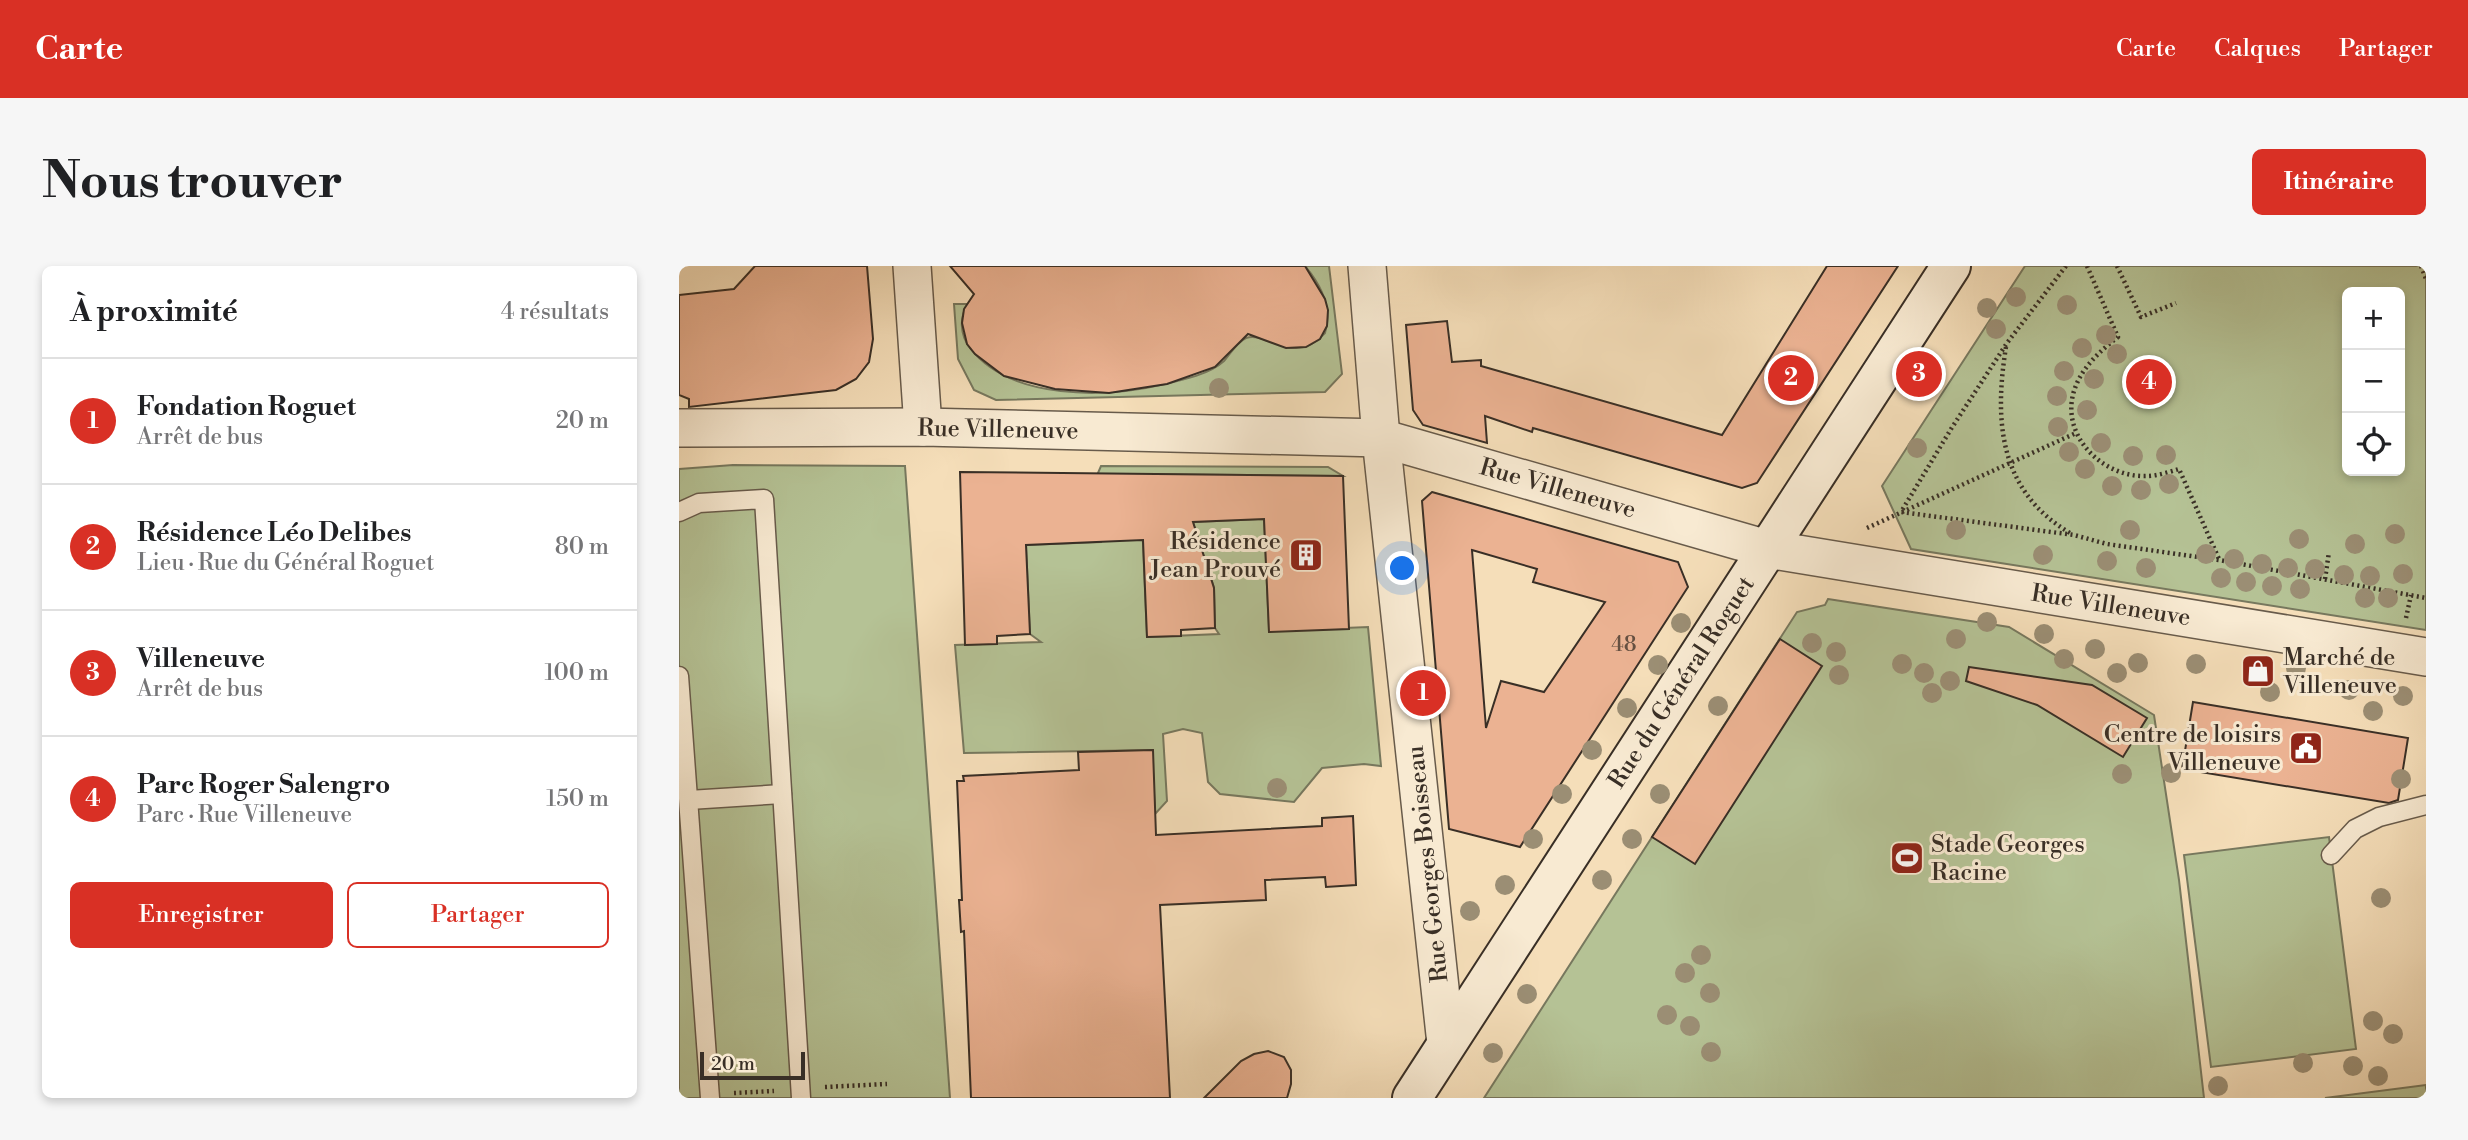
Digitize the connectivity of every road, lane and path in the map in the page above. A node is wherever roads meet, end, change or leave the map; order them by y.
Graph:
1 (912, 266) edge
2 (1367, 266) edge
3 (1951, 266) edge
4 (2066, 266) edge
5 (2087, 266) edge
6 (2117, 266) edge
7 (2421, 266) edge
8 (2426, 279) edge
9 (2176, 303) dead end
10 (2007, 343) junction
11 (923, 426) junction
12 (679, 428) edge
13 (2076, 433) junction
14 (1381, 438) junction
15 (2009, 464) junction
16 (679, 512) edge
17 (1901, 512) junction
18 (2074, 535) junction
19 (1767, 549) junction
20 (2329, 552) dead end
21 (1839, 560) junction
22 (2219, 560) junction
23 (2325, 579) junction
24 (2426, 598) edge
25 (2426, 657) edge
26 (679, 676) edge
27 (782, 794) junction
28 (689, 800) junction
29 (2426, 806) edge
30 (2331, 855) dead end
31 (1446, 1044) junction
32 (710, 1098) edge
33 (801, 1098) edge
34 (1412, 1098) edge

1 - 11 street
2 - 14 street, Rue Georges Boisseau
3 - 19 main road, Rue du Général Roguet
4 - 10 path
5 - 13 path
6 - 9 path
7 - 8 path
10 - 15 path
10 - 17 path
11 - 12 street, Rue Villeneuve
11 - 14 street, Rue Villeneuve
13 - 15 path
13 - 22 path
14 - 19 street, Rue Villeneuve
14 - 31 street, Rue Georges Boisseau
15 - 17 path
15 - 18 path
16 - 27 lane
17 - 18 path
17 - 21 path
18 - 22 path
19 - 21 street, Rue Villeneuve
19 - 31 main road, Rue du Général Roguet
20 - 23 path
21 - 25 street, Rue Villeneuve
22 - 23 path
23 - 24 path
26 - 28 lane
27 - 28 lane
27 - 33 lane
28 - 32 lane
29 - 30 lane
31 - 34 main road, Rue du Général Roguet

